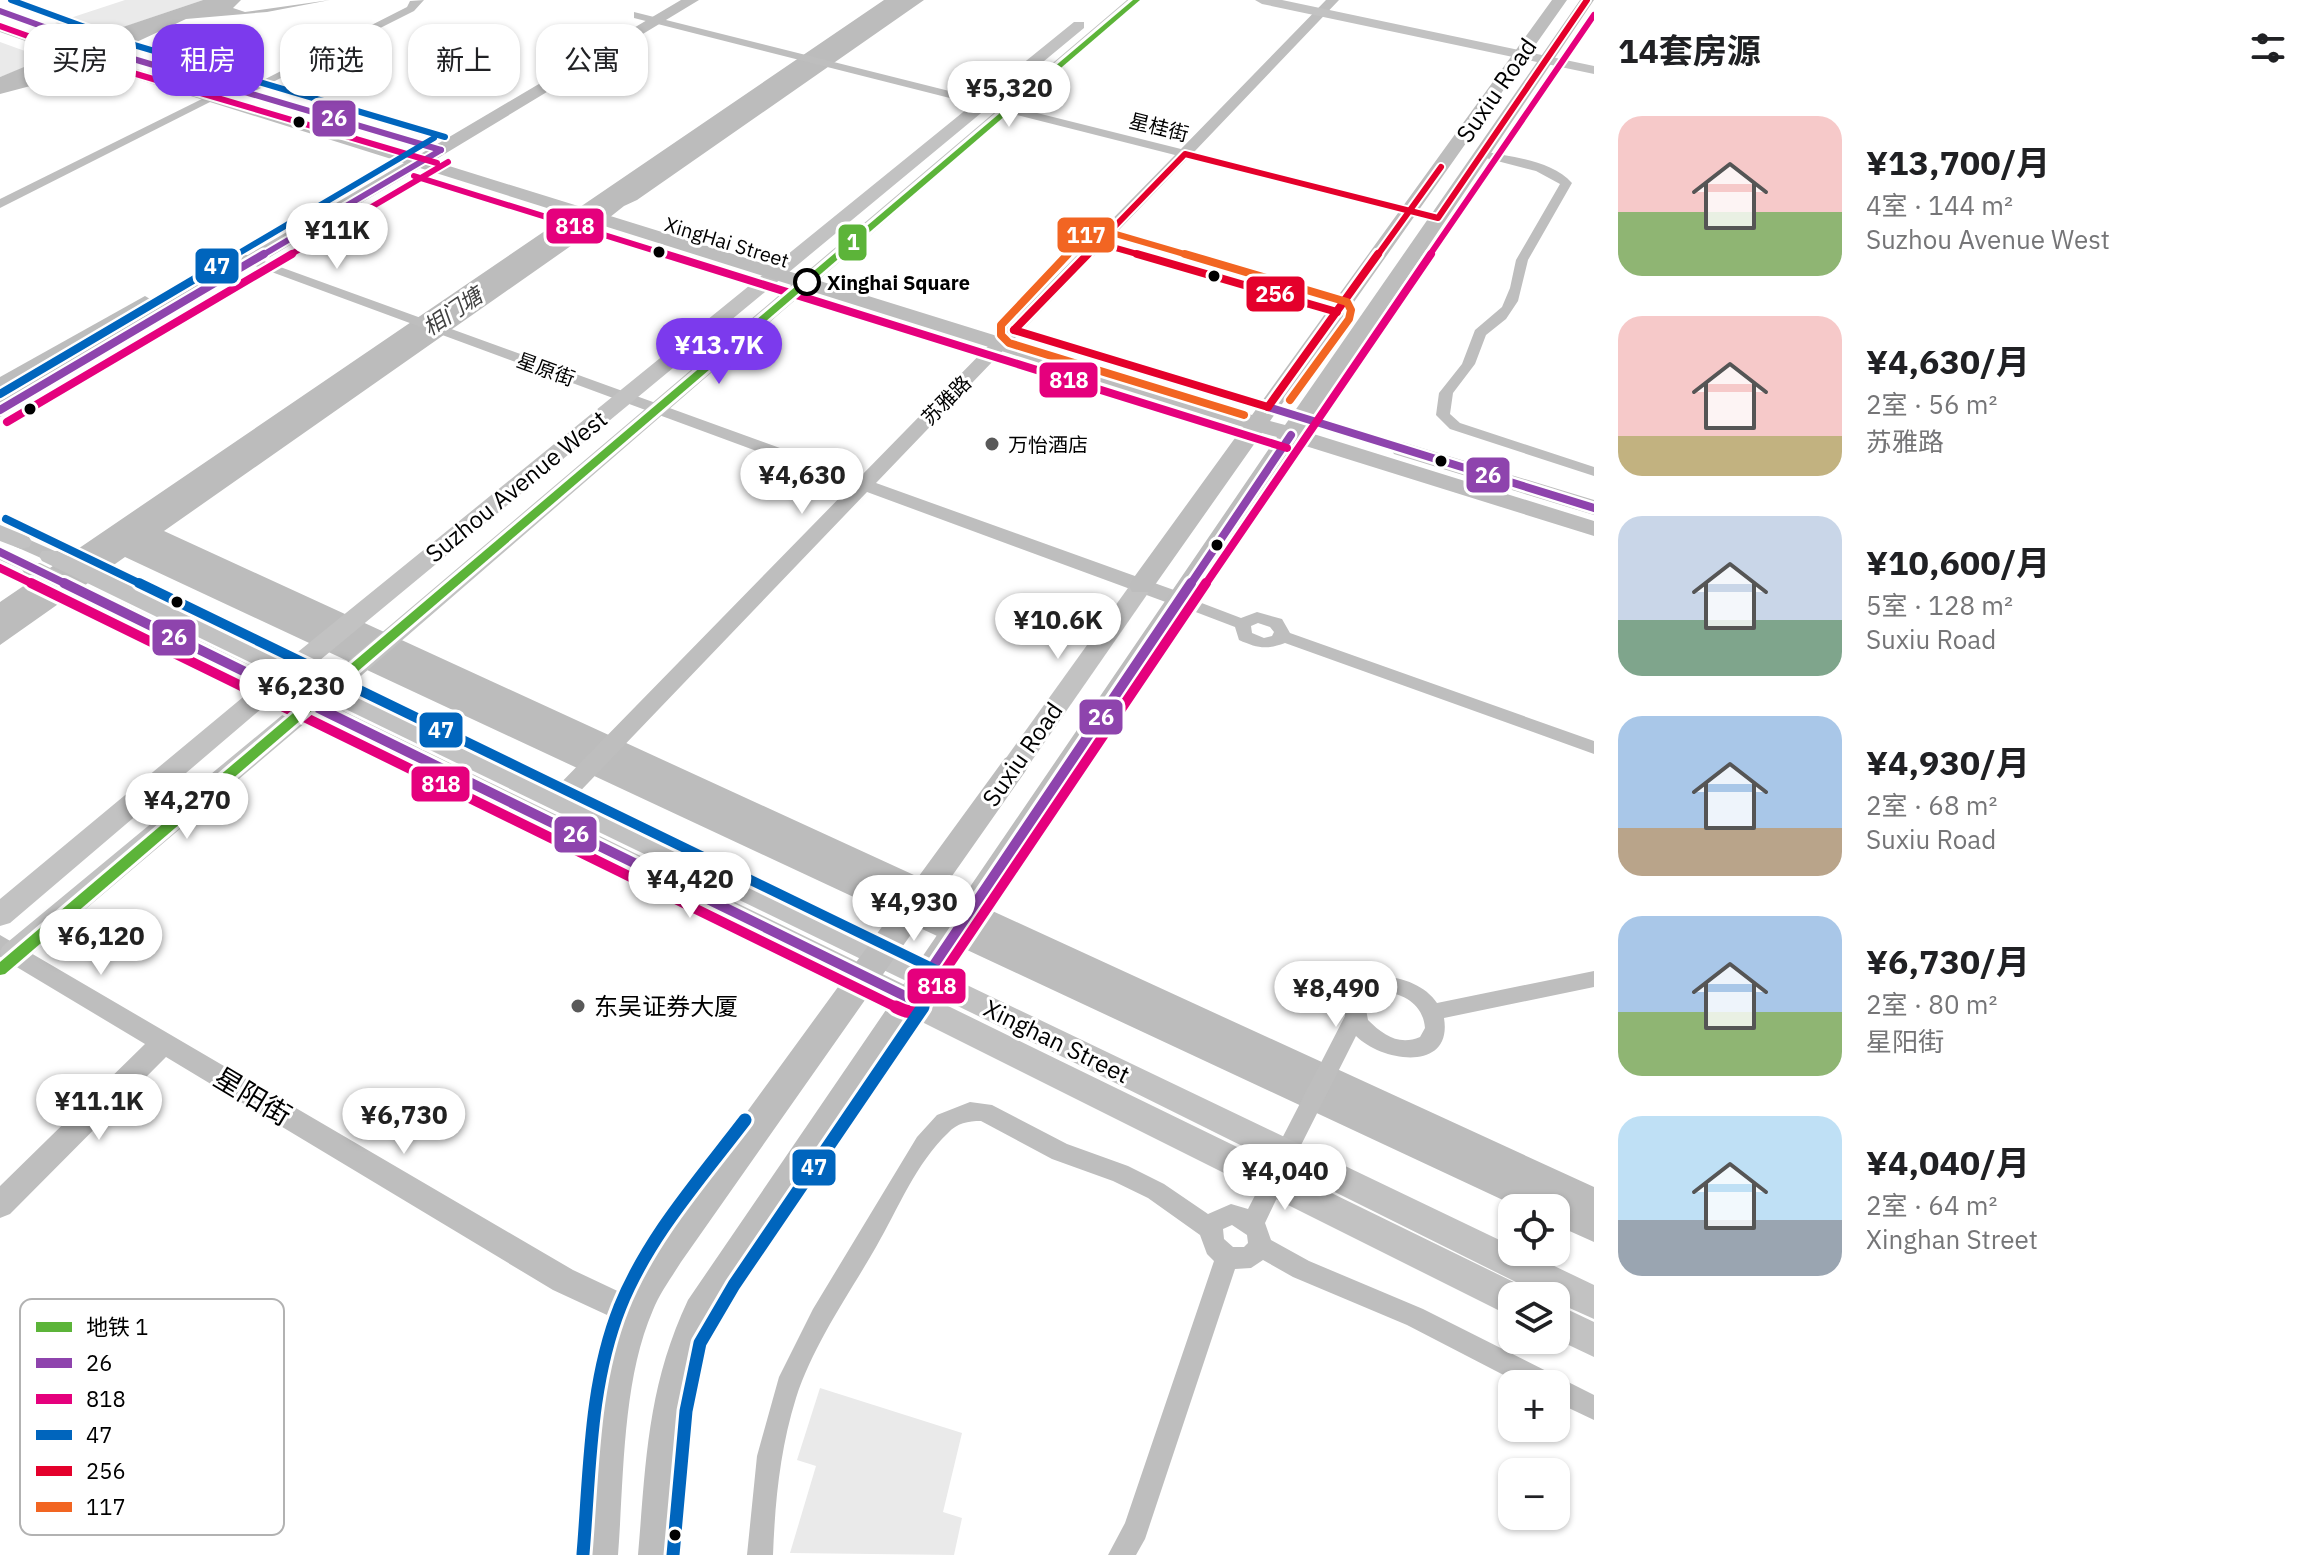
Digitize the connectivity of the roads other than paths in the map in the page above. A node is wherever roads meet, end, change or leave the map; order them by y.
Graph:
1 (419, 0) edge
2 (664, 0) edge
3 (692, 0) edge
4 (1135, 0) edge
5 (1262, 0) edge
6 (1291, 0) edge
7 (1560, 0) edge
8 (1587, 0) edge
9 (1327, 7) edge
10 (0, 11) edge
11 (638, 15) junction
12 (1087, 19) dead end
13 (657, 20) junction
14 (0, 27) edge
15 (1522, 52) junction
16 (1548, 57) junction
17 (152, 64) edge
18 (1594, 64) edge
19 (1594, 70) edge
20 (264, 82) edge
21 (259, 96) edge
22 (210, 98) junction
23 (985, 103) junction
24 (1008, 109) junction
25 (418, 143) junction
26 (441, 150) junction
27 (1185, 154) junction
28 (1482, 154) junction
29 (396, 156) junction
30 (418, 163) junction
31 (0, 204) edge
32 (1410, 211) junction
33 (614, 215) junction
34 (1438, 218) junction
35 (228, 253) junction
36 (250, 261) junction
37 (782, 267) junction
38 (814, 277) junction
39 (1007, 337) junction
40 (0, 386) edge
41 (624, 397) junction
42 (0, 410) edge
43 (658, 410) junction
44 (1262, 415) junction
45 (1297, 426) junction
46 (1594, 472) edge
47 (862, 484) junction
48 (1594, 508) edge
49 (1594, 529) edge
50 (0, 532) edge
51 (21, 542) joint
52 (0, 552) edge
53 (41, 562) junction
54 (1141, 586) junction
55 (1178, 599) junction
56 (290, 671) junction
57 (329, 689) junction
58 (1594, 748) edge
59 (1015, 765) joint
60 (558, 800) junction
61 (0, 915) edge
62 (7, 950) edge
63 (881, 955) junction
64 (926, 977) junction
65 (1594, 979) edge
66 (1433, 1012) junction
67 (1355, 1018) junction
68 (163, 1043) junction
69 (1286, 1152) junction
70 (0, 1205) edge
71 (1211, 1229) junction
72 (1256, 1235) junction
73 (1227, 1257) junction
74 (1498, 1290) edge
75 (1594, 1303) edge
76 (633, 1313) junction
77 (1570, 1328) edge
78 (1594, 1340) edge
79 (1519, 1370) edge
80 (1570, 1396) edge
81 (1594, 1408) edge
82 (597, 1555) edge
83 (659, 1555) edge
84 (760, 1555) edge
85 (1121, 1555) edge

1 - 20 street
2 - 11 main road
3 - 13 main road
4 - 24 main road, Suzhou Avenue West
5 - 9 main road
6 - 9 main road
7 - 15 main road, Suxiu Road
8 - 16 main road, Suxiu Road
9 - 15 main road
9 - 27 street, 苏雅路
10 - 17 main road, XingHai Street
11 - 13 street, 星桂街
11 - 25 main road
12 - 23 main road, Suzhou Avenue West
13 - 23 street, 星桂街
13 - 26 main road
14 - 22 main road, XingHai Street
15 - 16 main road
15 - 32 main road, Suxiu Road
16 - 18 main road
16 - 19 main road
16 - 28 main road, Suxiu Road
21 - 25 main road, XingHai Street
22 - 29 main road, XingHai Street
22 - 31 street
23 - 24 street, 星桂街
23 - 37 main road, Suzhou Avenue West
24 - 27 street, 星桂街
24 - 38 main road, Suzhou Avenue West
25 - 26 main road, XingHai Street
25 - 29 main road
26 - 30 main road
26 - 33 main road, XingHai Street
27 - 32 street, 星桂街
27 - 39 street, 苏雅路
28 - 34 main road, Suxiu Road
28 - 46 street
29 - 30 main road, XingHai Street
29 - 35 main road
30 - 33 main road, XingHai Street
30 - 36 main road
32 - 34 street, 星桂街
32 - 44 main road, Suxiu Road
33 - 37 main road, XingHai Street
34 - 45 main road, Suxiu Road
35 - 36 street, 星原街
35 - 40 main road
36 - 41 street, 星原街
36 - 42 main road
37 - 38 main road, XingHai Street
37 - 41 main road, Suzhou Avenue West
38 - 39 main road, XingHai Street
38 - 43 main road, Suzhou Avenue West
39 - 44 main road, XingHai Street
39 - 47 street, 苏雅路
41 - 43 street, 星原街
41 - 56 main road, Suzhou Avenue West
43 - 47 street, 星原街
43 - 57 main road, Suzhou Avenue West
44 - 45 main road, XingHai Street
44 - 54 main road, Suxiu Road
45 - 48 main road, XingHai Street
45 - 49 main road, XingHai Street
45 - 55 main road, Suxiu Road
47 - 54 street, 星原街
47 - 60 street, 苏雅路
50 - 51 main road, Xinghan Street
51 - 53 street, Xinghan Street
52 - 53 street, Xinghan Street
53 - 56 main road, Xinghan Street
54 - 55 street, 星原街
54 - 59 main road, Suxiu Road
55 - 58 street
55 - 64 main road, Suxiu Road
56 - 57 main road, Xinghan Street
56 - 61 main road, Suzhou Avenue West
57 - 60 main road, Xinghan Street
57 - 62 main road, Suzhou Avenue West
57 - 63 main road, Xinghan Street
59 - 63 main road, Suxiu Road
60 - 63 main road, Xinghan Street
62 - 68 street, 星阳街
63 - 64 main road, Xinghan Street
63 - 76 main road, Suxiu Road
64 - 69 main road, Xinghan Street
64 - 83 main road, Suxiu Road
65 - 66 street
66 - 67 street
66 - 67 street
67 - 69 street
68 - 70 street
68 - 76 street, 星阳街
69 - 72 street
69 - 74 main road, Xinghan Street
69 - 75 main road, Xinghan Street
71 - 72 street
71 - 73 street
71 - 84 street
72 - 73 street
72 - 79 street
73 - 85 street
76 - 82 main road, Suxiu Road
77 - 78 main road
80 - 81 street

